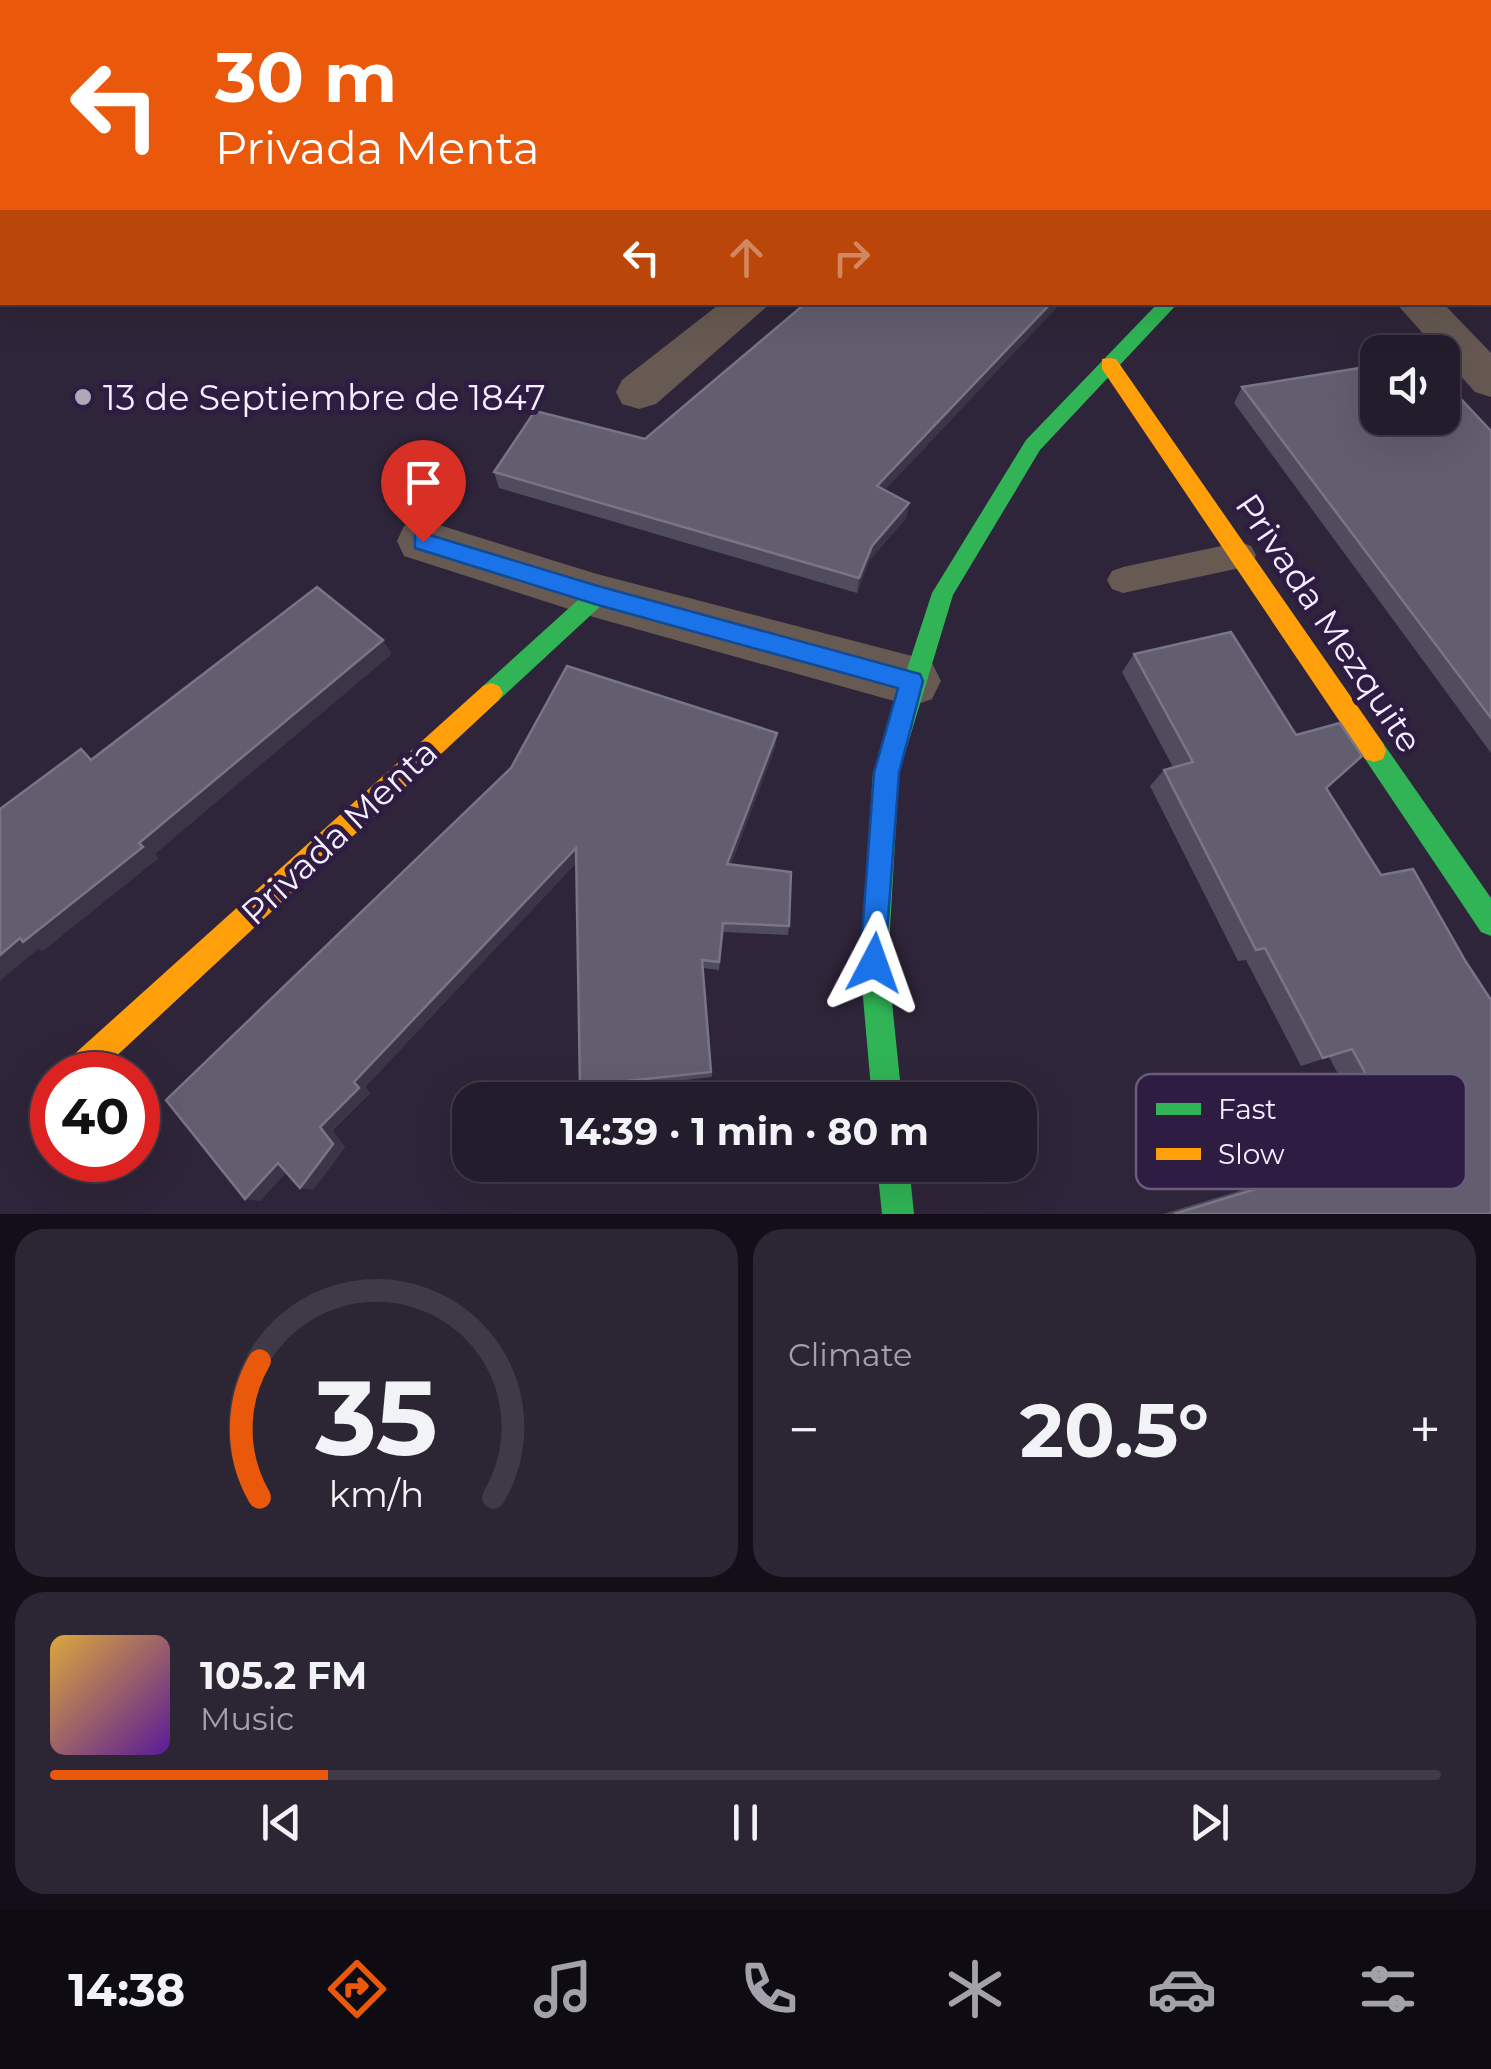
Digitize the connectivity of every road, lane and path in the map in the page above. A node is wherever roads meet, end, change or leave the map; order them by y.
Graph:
1 (748, 305) edge
2 (1167, 305) edge
3 (1419, 305) edge
4 (1108, 364) junction
5 (1491, 381) edge
6 (639, 392) dead end
7 (423, 542) dead end
8 (1240, 556) junction
9 (1123, 580) dead end
10 (598, 596) junction
11 (912, 681) junction
12 (1491, 922) edge
13 (100, 1052) edge
14 (885, 1082) edge
15 (895, 1182) edge
16 (898, 1214) edge

1 - 6 street
2 - 4 street
3 - 5 street
4 - 8 street, Privada Mezquite
4 - 11 street
7 - 10 street
8 - 9 lane
8 - 12 street, Privada Mezquite
10 - 11 street
10 - 13 street, Privada Menta
11 - 14 street
15 - 16 street

